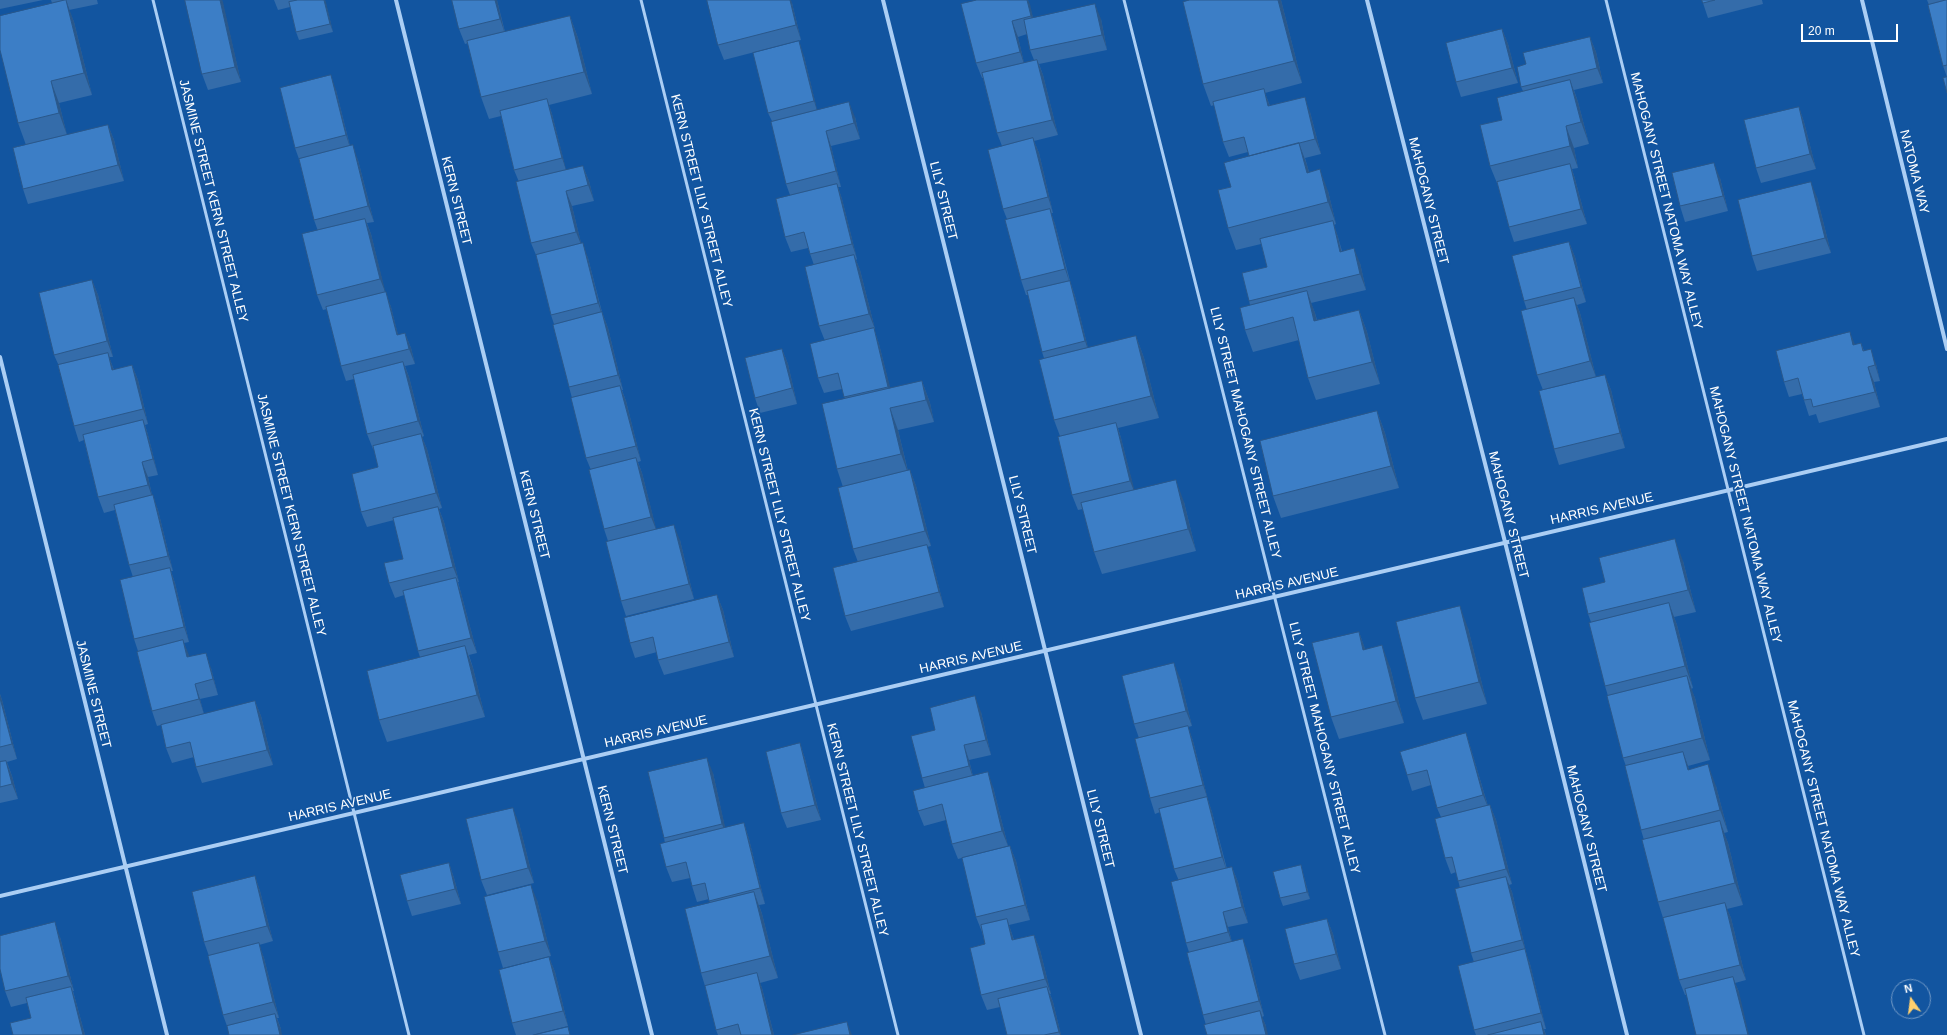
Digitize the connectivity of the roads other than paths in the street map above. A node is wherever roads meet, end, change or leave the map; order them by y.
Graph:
1 (153, 0) edge
2 (396, 0) edge
3 (641, 0) edge
4 (883, 0) edge
5 (1124, 0) edge
6 (1367, 0) edge
7 (1606, 0) edge
8 (1862, 0) edge
9 (1947, 348) edge
10 (0, 357) edge
11 (1947, 439) edge
12 (1728, 490) junction
13 (1505, 542) junction
14 (1276, 596) junction
15 (1045, 650) junction
16 (815, 704) junction
17 (584, 759) junction
18 (354, 813) junction
19 (126, 867) junction
20 (0, 896) edge
21 (168, 1035) edge
22 (409, 1035) edge
23 (652, 1035) edge
24 (898, 1035) edge
25 (1141, 1035) edge
26 (1385, 1035) edge
27 (1627, 1035) edge
28 (1864, 1035) edge

1 - 18 lane, JASMINE STREET KERN STREET ALLEY
2 - 17 street, KERN STREET
3 - 16 lane, KERN STREET LILY STREET ALLEY
4 - 15 street, LILY STREET
5 - 14 lane, LILY STREET MAHOGANY STREET ALLEY
6 - 13 street, MAHOGANY STREET
7 - 12 lane, MAHOGANY STREET NATOMA WAY ALLEY
8 - 9 street, NATOMA WAY
10 - 19 street, JASMINE STREET
11 - 12 street, HARRIS AVENUE
12 - 13 street, HARRIS AVENUE
12 - 28 lane, MAHOGANY STREET NATOMA WAY ALLEY
13 - 14 street, HARRIS AVENUE
13 - 27 street, MAHOGANY STREET
14 - 15 street, HARRIS AVENUE
14 - 26 lane, LILY STREET MAHOGANY STREET ALLEY
15 - 16 street, HARRIS AVENUE
15 - 25 street, LILY STREET
16 - 17 street, HARRIS AVENUE
16 - 24 lane, KERN STREET LILY STREET ALLEY
17 - 18 street, HARRIS AVENUE
17 - 23 street, KERN STREET
18 - 19 street, HARRIS AVENUE
18 - 22 lane, JASMINE STREET KERN STREET ALLEY
19 - 20 street, HARRIS AVENUE
19 - 21 street, JASMINE STREET

